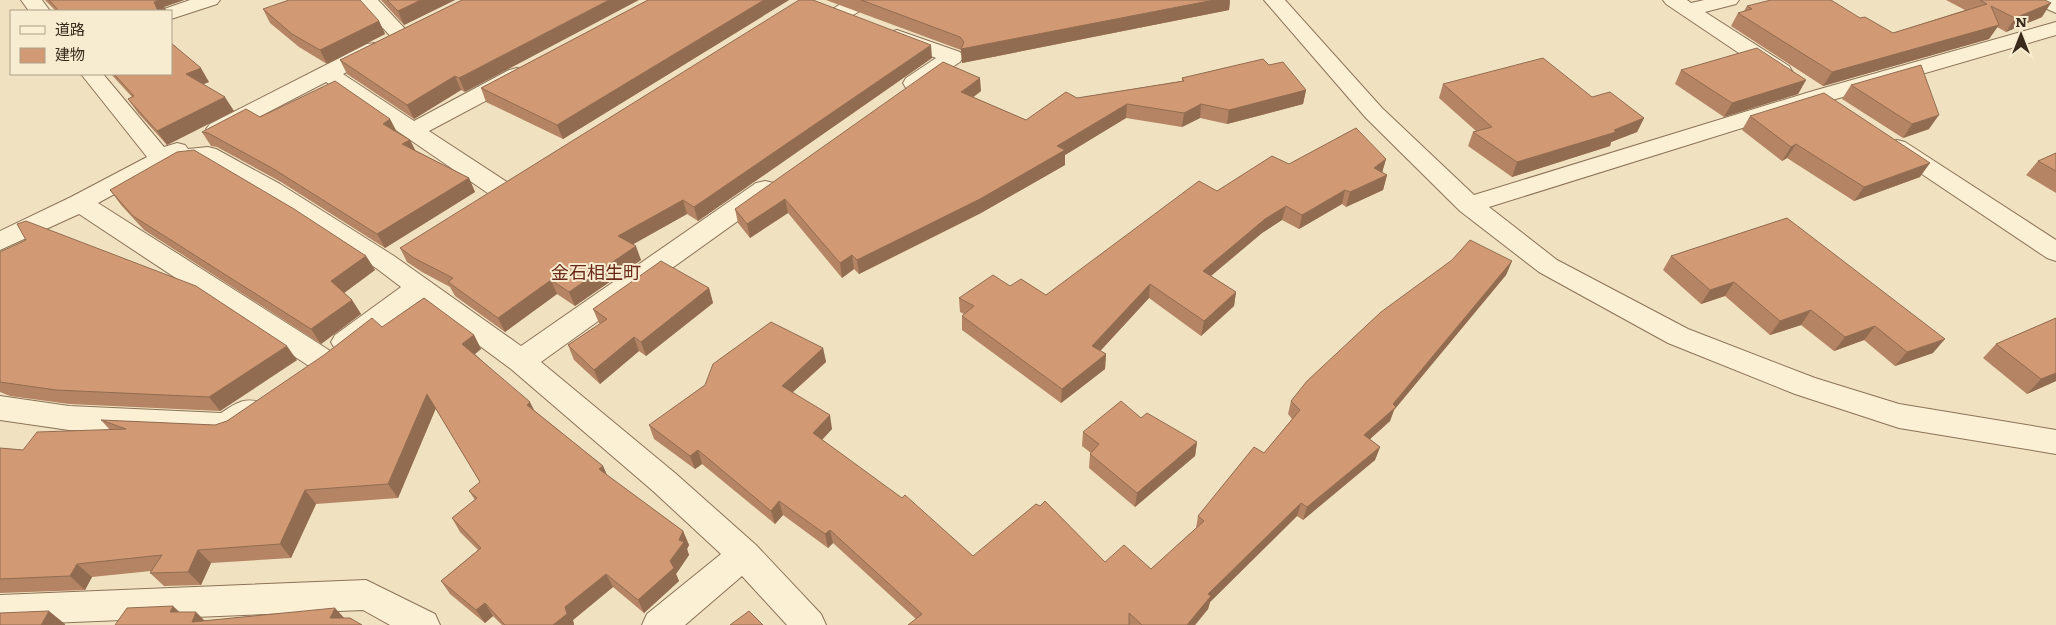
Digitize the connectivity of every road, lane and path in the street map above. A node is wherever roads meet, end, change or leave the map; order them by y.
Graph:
1 (31, 0) edge
2 (367, 0) edge
3 (862, 0) edge
4 (1274, 0) edge
5 (1730, 0) edge
6 (2043, 0) edge
7 (199, 2) edge
8 (1680, 5) edge
9 (2056, 7) edge
10 (39, 10) edge
11 (172, 13) edge
12 (2056, 28) edge
13 (535, 66) edge
14 (327, 73) junction
15 (93, 75) edge
16 (1821, 96) junction
17 (895, 97) edge
18 (1845, 112) edge
19 (412, 131) junction
20 (1878, 134) edge
21 (161, 159) junction
22 (781, 177) edge
23 (501, 190) edge
24 (80, 203) junction
25 (1469, 205) junction
26 (0, 241) edge
27 (2056, 252) edge
28 (418, 288) junction
29 (322, 360) junction
30 (521, 361) junction
31 (298, 376) edge
32 (266, 398) edge
33 (0, 408) edge
34 (2056, 442) edge
35 (744, 555) junction
36 (0, 611) edge
37 (423, 625) edge
38 (659, 625) edge
39 (809, 625) edge

1 - 10 street
2 - 14 street
3 - 17 street
4 - 25 street
5 - 8 street
6 - 9 street
7 - 11 street
8 - 16 street
12 - 16 street
13 - 19 street
14 - 19 street
14 - 21 street
15 - 21 street
16 - 18 street
16 - 25 street
19 - 23 street
20 - 27 street
21 - 24 street
21 - 28 street
22 - 30 street
24 - 26 street
24 - 29 street
25 - 34 street
28 - 29 street
28 - 30 street
29 - 31 street
30 - 35 street
32 - 33 street
35 - 38 street
35 - 39 street
36 - 37 street

